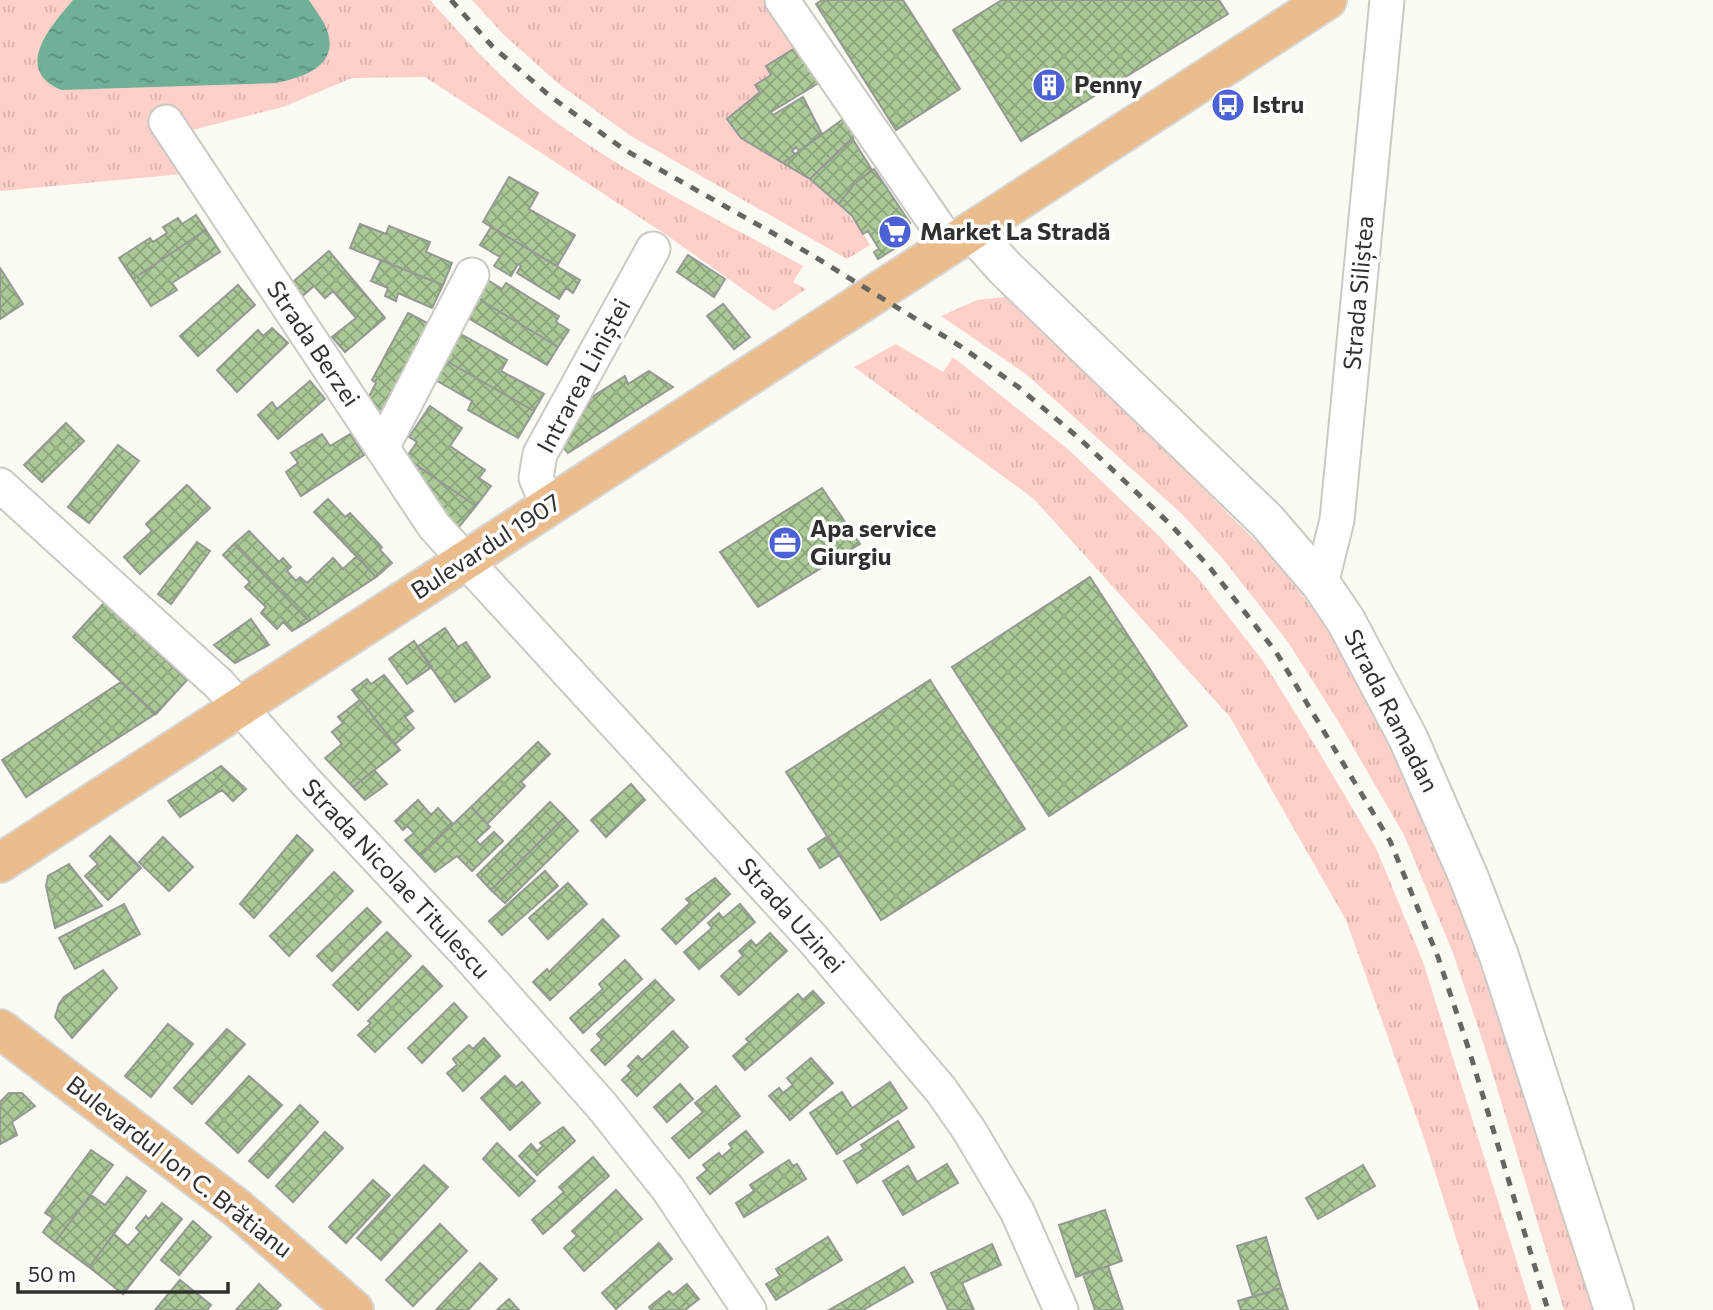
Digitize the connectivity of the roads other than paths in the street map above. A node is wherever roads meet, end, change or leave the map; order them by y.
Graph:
1 (1327, 0) edge
2 (1387, 0) edge
3 (785, 2) edge
4 (166, 122) dead end
5 (962, 239) junction
6 (653, 249) dead end
7 (472, 275) dead end
8 (382, 448) junction
9 (0, 485) edge
10 (548, 507) junction
11 (466, 560) junction
12 (1321, 584) junction
13 (240, 706) junction
14 (0, 863) edge
15 (0, 1029) edge
16 (354, 1310) edge
17 (749, 1310) edge
18 (1061, 1310) edge
19 (1614, 1310) edge

1 - 5 main road, Bulevardul 1907
2 - 12 street, Strada Siliștea
3 - 5 street
4 - 8 street, Strada Berzei
5 - 10 main road, Bulevardul 1907
5 - 12 street, Strada Ramadan
6 - 10 street, Intrarea Liniștei
7 - 8 street
8 - 11 street, Strada Berzei
9 - 13 street, Strada Nicolae Titulescu
10 - 11 main road, Bulevardul 1907
11 - 13 main road, Bulevardul 1907
11 - 18 street, Strada Uzinei
12 - 19 street, Strada Ramadan
13 - 14 main road, Bulevardul 1907
13 - 17 street, Strada Nicolae Titulescu
15 - 16 main road, Bulevardul Ion C. Brătianu

